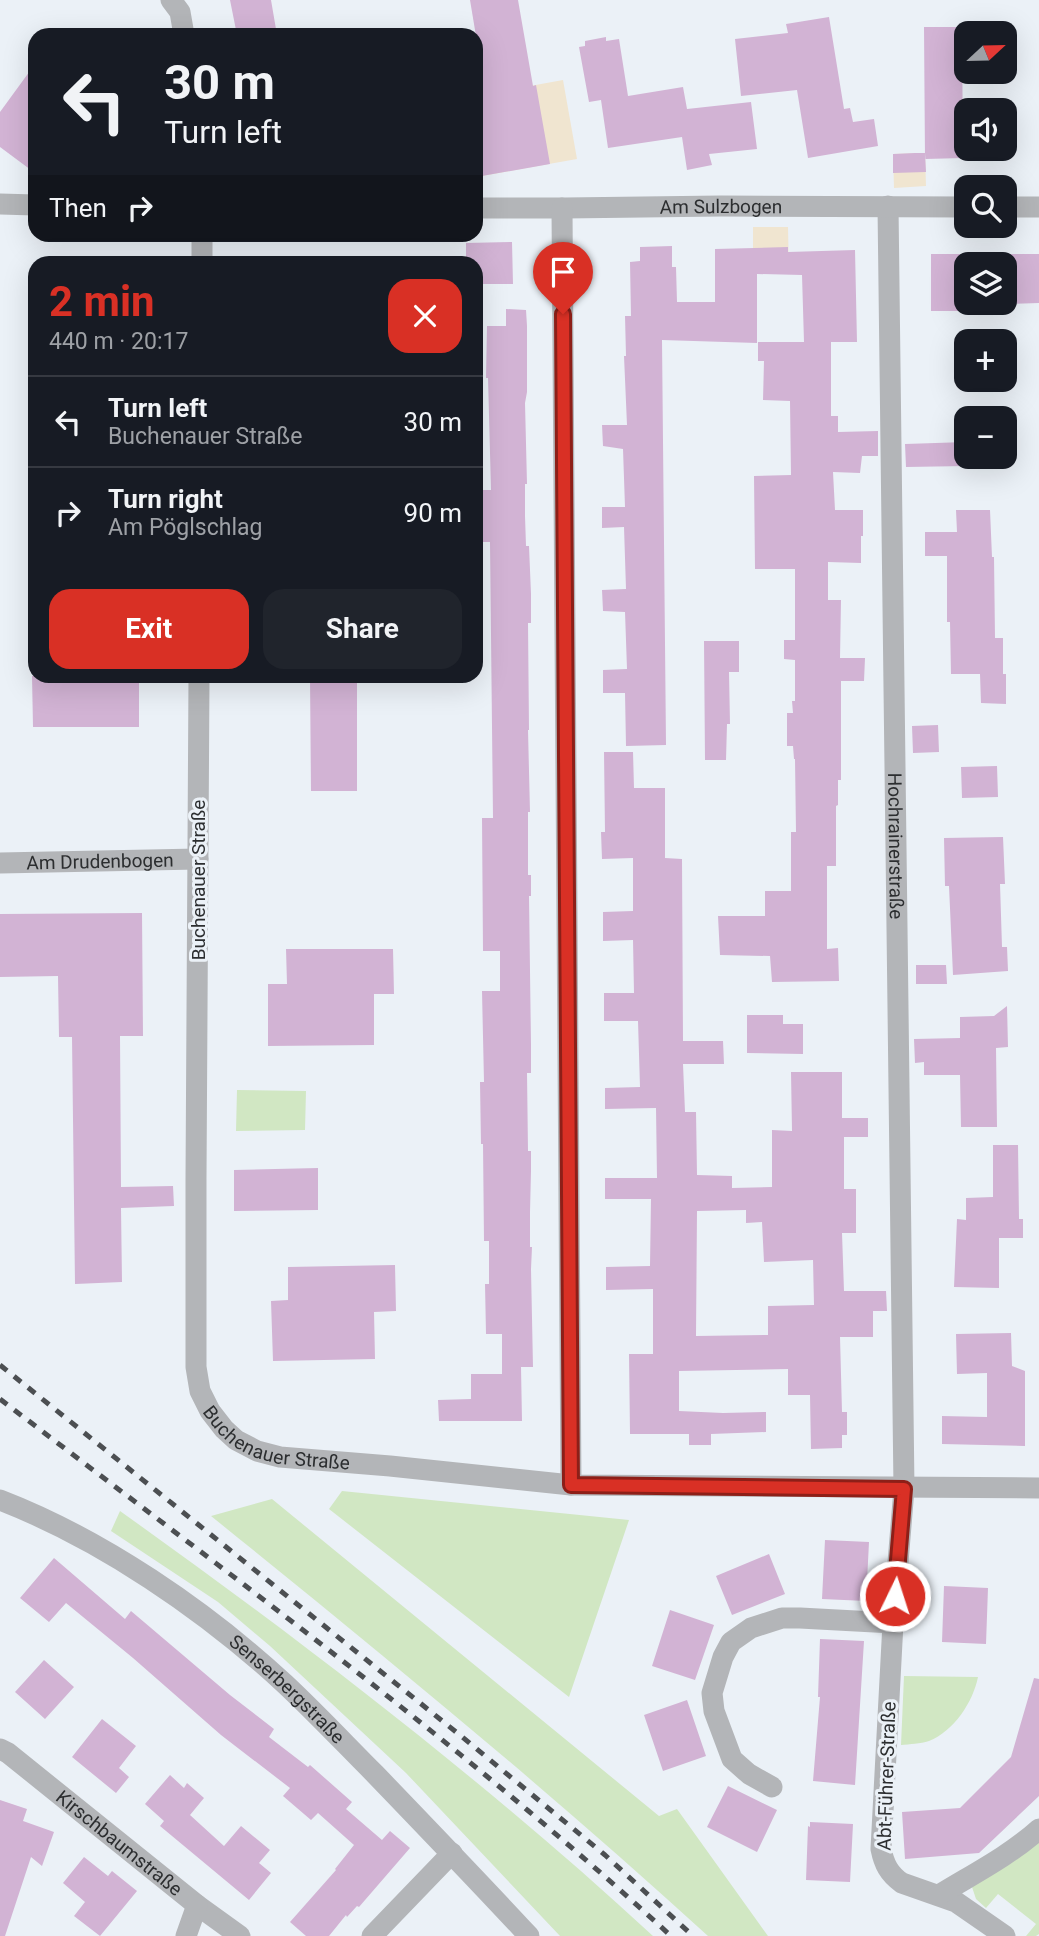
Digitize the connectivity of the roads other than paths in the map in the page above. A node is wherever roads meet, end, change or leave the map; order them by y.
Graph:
1 (171, 0) edge
2 (183, 28) edge
3 (0, 204) edge
4 (28, 205) edge
5 (888, 206) junction
6 (954, 207) edge
7 (1017, 207) edge
8 (1039, 207) edge
9 (483, 208) edge
10 (562, 208) junction
11 (199, 683) edge
12 (198, 859) junction
13 (0, 863) edge
14 (571, 1485) junction
15 (1039, 1488) edge
16 (904, 1489) junction
17 (0, 1505) edge
18 (893, 1623) junction
19 (0, 1749) edge
20 (772, 1787) dead end
21 (1039, 1829) edge
22 (452, 1853) junction
23 (939, 1895) junction
24 (197, 1905) junction
25 (186, 1936) edge
26 (240, 1936) edge
27 (372, 1936) edge
28 (529, 1936) edge
29 (1005, 1936) edge

1 - 2 street
3 - 4 street
5 - 6 street, Am Sulzbogen
5 - 10 street, Am Sulzbogen
5 - 16 street, Hochrainerstraße
7 - 8 street
9 - 10 street, Am Sulzbogen
10 - 14 street
11 - 12 street, Buchenauer Straße
12 - 13 street, Am Drudenbogen
12 - 14 street, Buchenauer Straße
14 - 16 street, Buchenauer Straße
15 - 16 street, Buchenauer Straße
16 - 18 street, Abt-Führer-Straße
17 - 22 street, Senserbergstraße
18 - 20 street
18 - 23 street, Abt-Führer-Straße
19 - 24 street, Kirschbaumstraße
21 - 23 street
22 - 27 street
22 - 28 street, Senserbergstraße
23 - 29 street, Abt-Führer-Straße
24 - 25 street
24 - 26 street, Kirschbaumstraße

